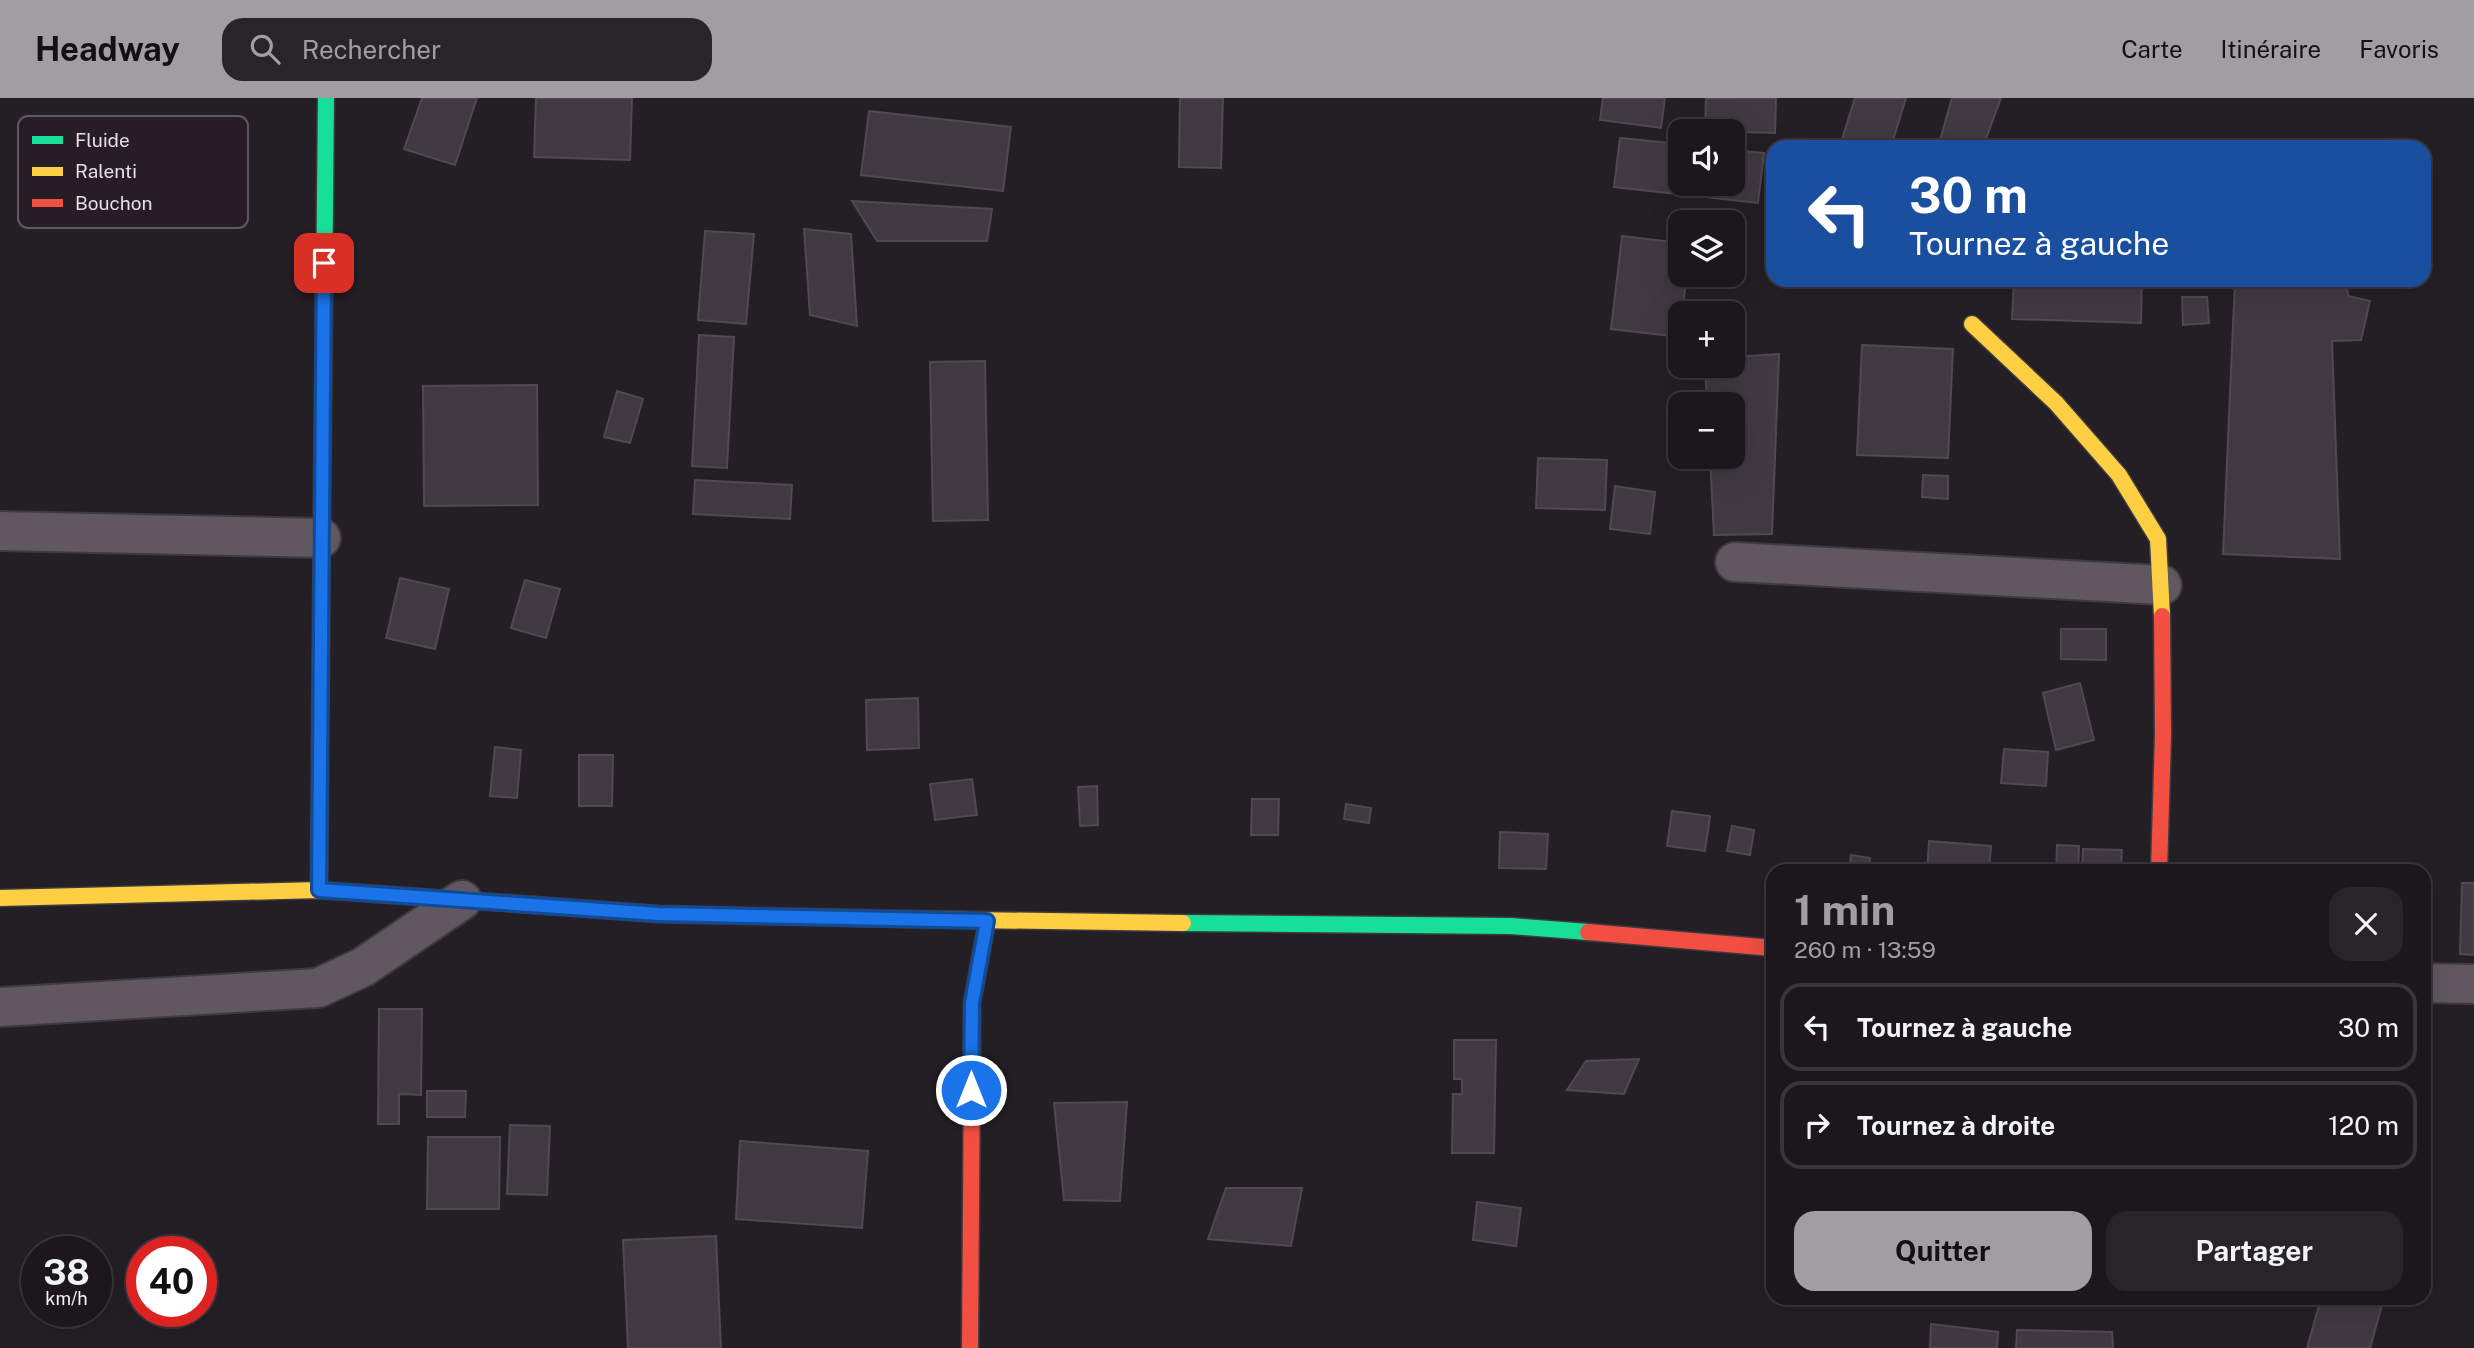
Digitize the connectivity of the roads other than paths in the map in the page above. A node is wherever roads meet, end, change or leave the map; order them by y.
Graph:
1 (326, 98) edge
2 (1972, 324) dead end
3 (0, 531) edge
4 (321, 538) junction
5 (1735, 562) dead end
6 (2162, 585) junction
7 (2159, 864) edge
8 (319, 890) junction
9 (0, 898) edge
10 (462, 900) junction
11 (987, 921) junction
12 (1766, 947) edge
13 (2431, 983) edge
14 (2474, 984) edge
15 (0, 1007) edge
16 (970, 1348) edge

1 - 4 street
2 - 6 street
3 - 4 street
4 - 8 street
5 - 6 street
6 - 7 street
8 - 9 street
8 - 10 street
10 - 11 street
10 - 15 street
11 - 12 street
11 - 16 street
13 - 14 street

